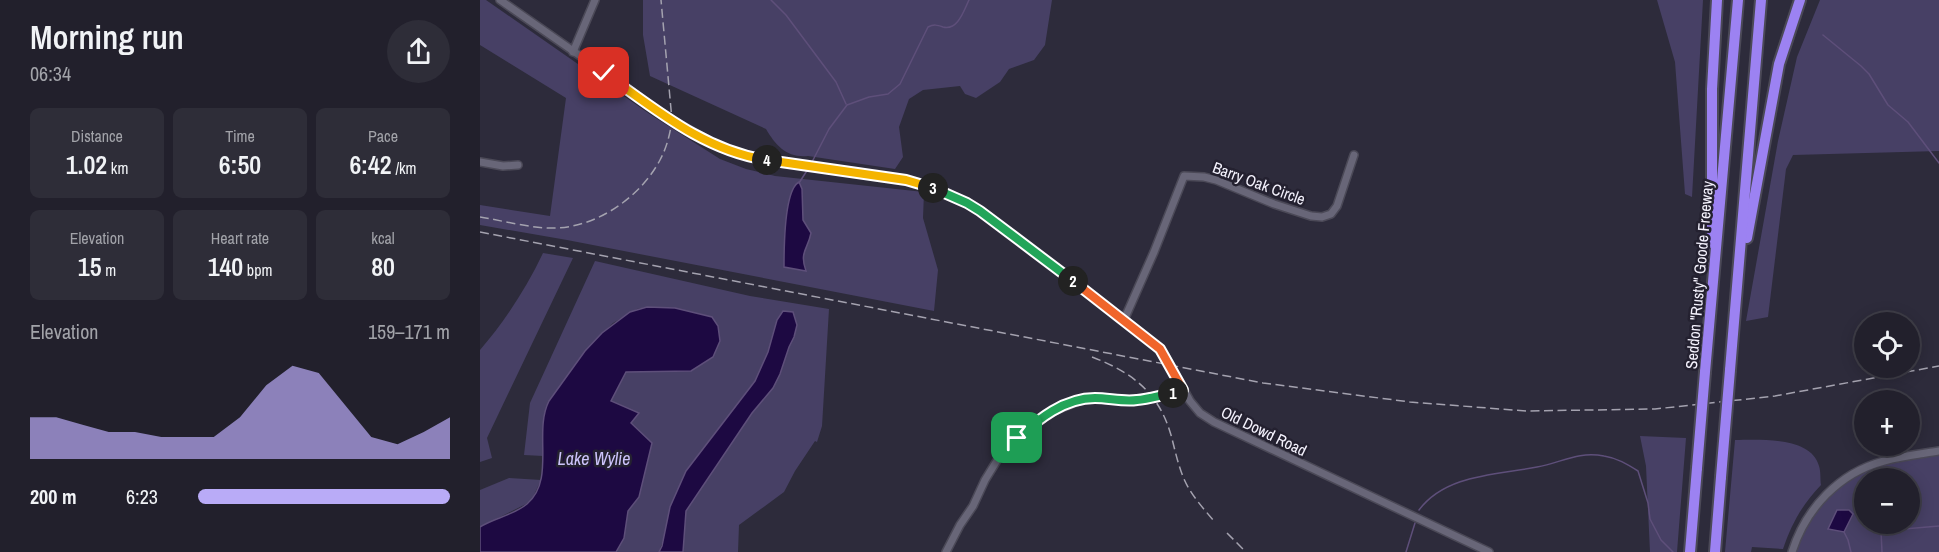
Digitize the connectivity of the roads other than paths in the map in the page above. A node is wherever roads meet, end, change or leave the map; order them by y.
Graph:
1 (500, 0) edge
2 (595, 0) edge
3 (1717, 0) edge
4 (1738, 0) edge
5 (1761, 0) edge
6 (1800, 0) edge
7 (573, 52) junction
8 (1354, 154) dead end
9 (480, 162) edge
10 (518, 165) dead end
11 (1712, 279) junction
12 (1737, 291) junction
13 (1124, 320) junction
14 (1183, 390) junction
15 (1939, 451) edge
16 (946, 552) edge
17 (1489, 552) edge
18 (1690, 552) edge
19 (1715, 552) edge
20 (1792, 552) edge

1 - 7 street, Old Dowd Road
2 - 7 street
3 - 11 highway
4 - 11 highway, Seddon "Rusty" Goode Freeway
5 - 12 highway
6 - 12 highway
7 - 13 street, Old Dowd Road
8 - 13 street, Barry Oak Circle
9 - 10 street
11 - 18 highway, Seddon "Rusty" Goode Freeway, bridge
12 - 19 highway, bridge
13 - 14 street, Old Dowd Road
14 - 16 street
14 - 17 street, Old Dowd Road
15 - 20 street

